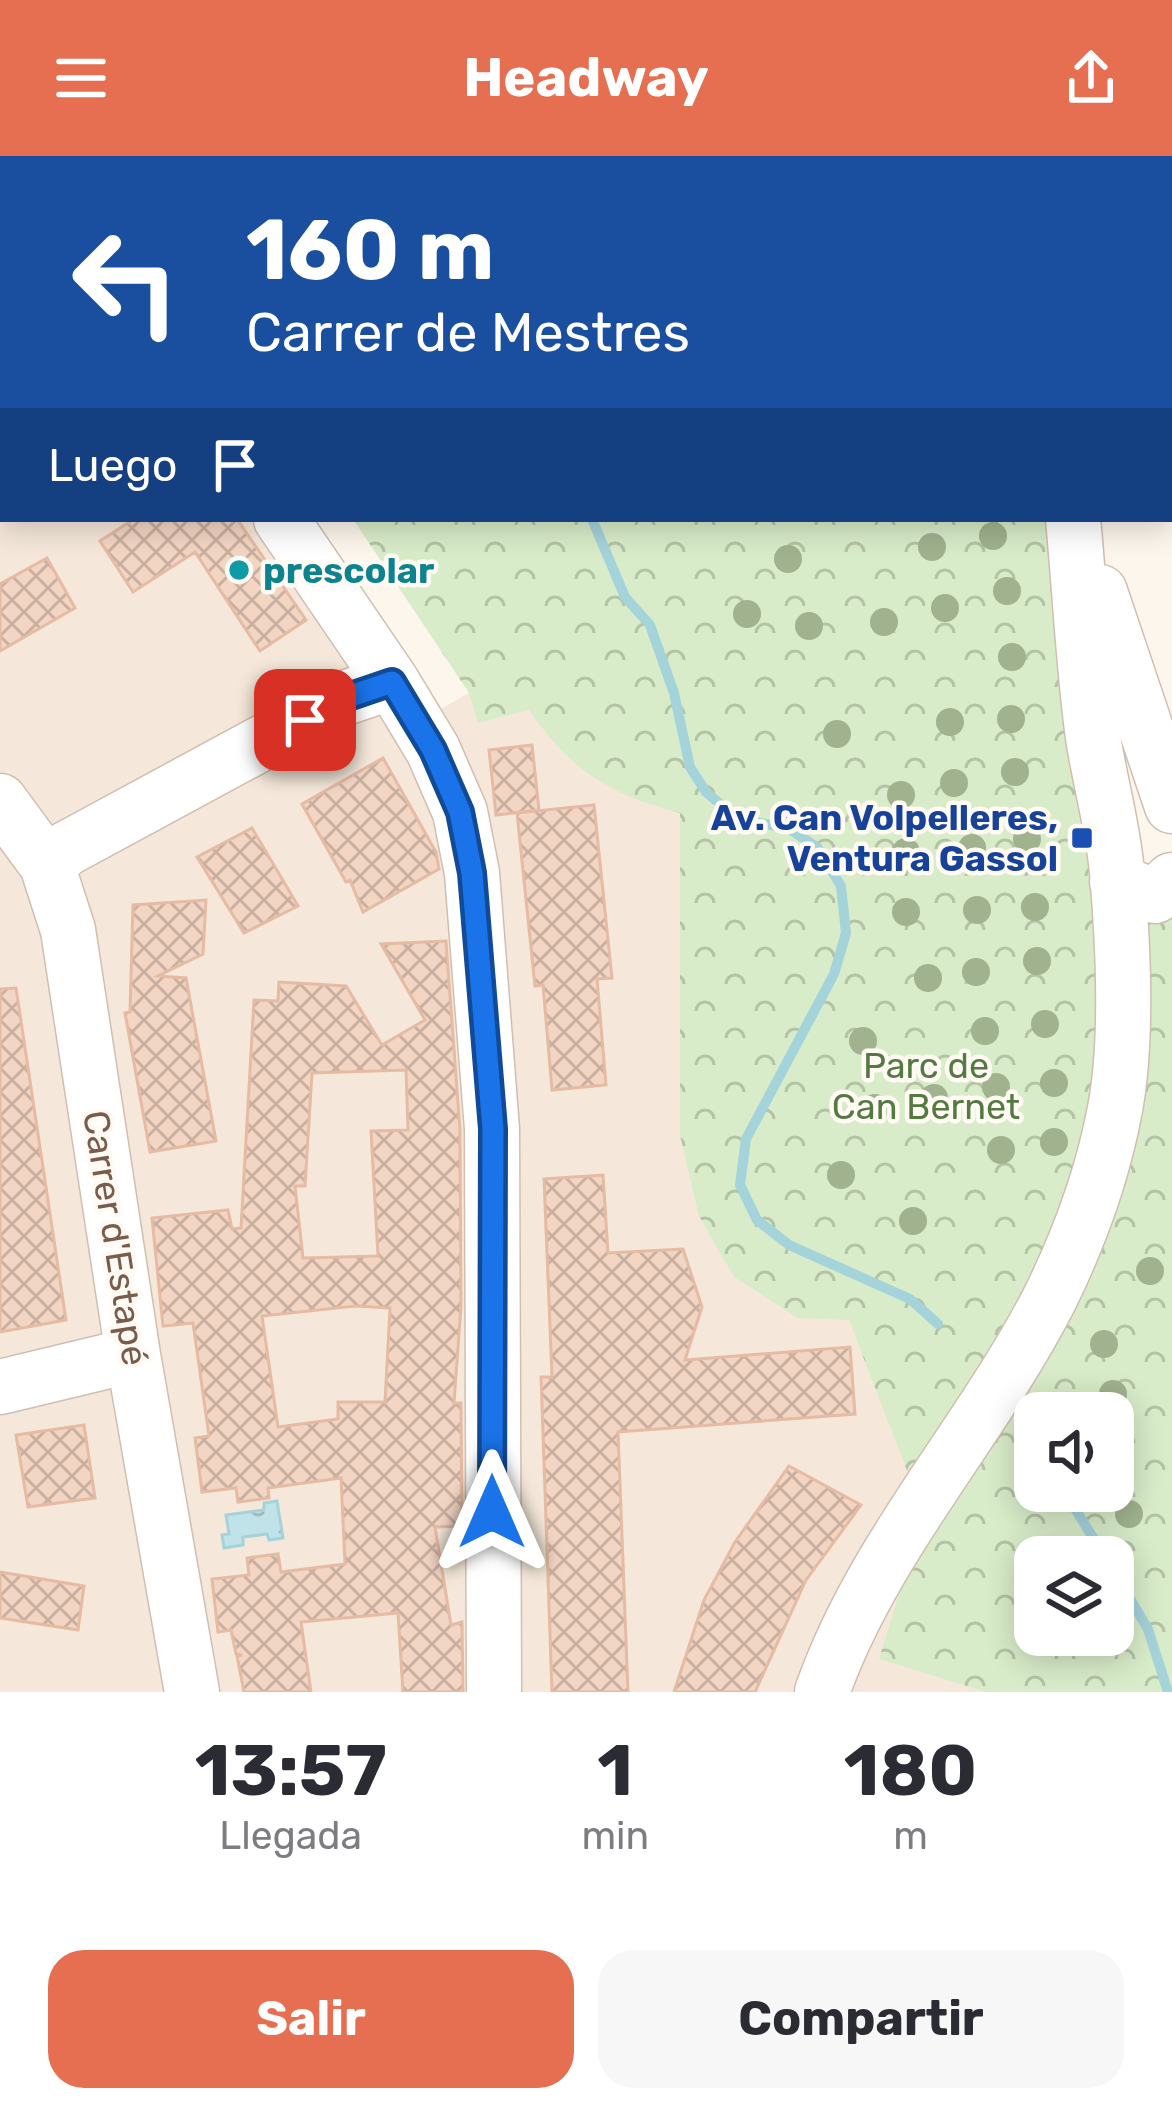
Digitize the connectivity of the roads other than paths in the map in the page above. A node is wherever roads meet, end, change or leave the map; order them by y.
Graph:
1 (283, 522) edge
2 (1073, 522) edge
3 (1074, 522) edge
4 (392, 682) junction
5 (1149, 729) junction
6 (1093, 735) junction
7 (0, 801) edge
8 (1172, 806) edge
9 (47, 865) junction
10 (1172, 880) edge
11 (1117, 882) junction
12 (134, 1355) junction
13 (0, 1387) edge
14 (192, 1692) edge
15 (494, 1692) edge
16 (822, 1692) edge

1 - 4 street
2 - 6 street
3 - 5 street
4 - 9 street
4 - 15 street
5 - 6 street
5 - 8 street
6 - 11 street
7 - 9 street, Carrer d'Estapé
9 - 12 street, Carrer d'Estapé
10 - 11 street
11 - 16 street
12 - 13 street
12 - 14 street, Carrer d'Estapé

